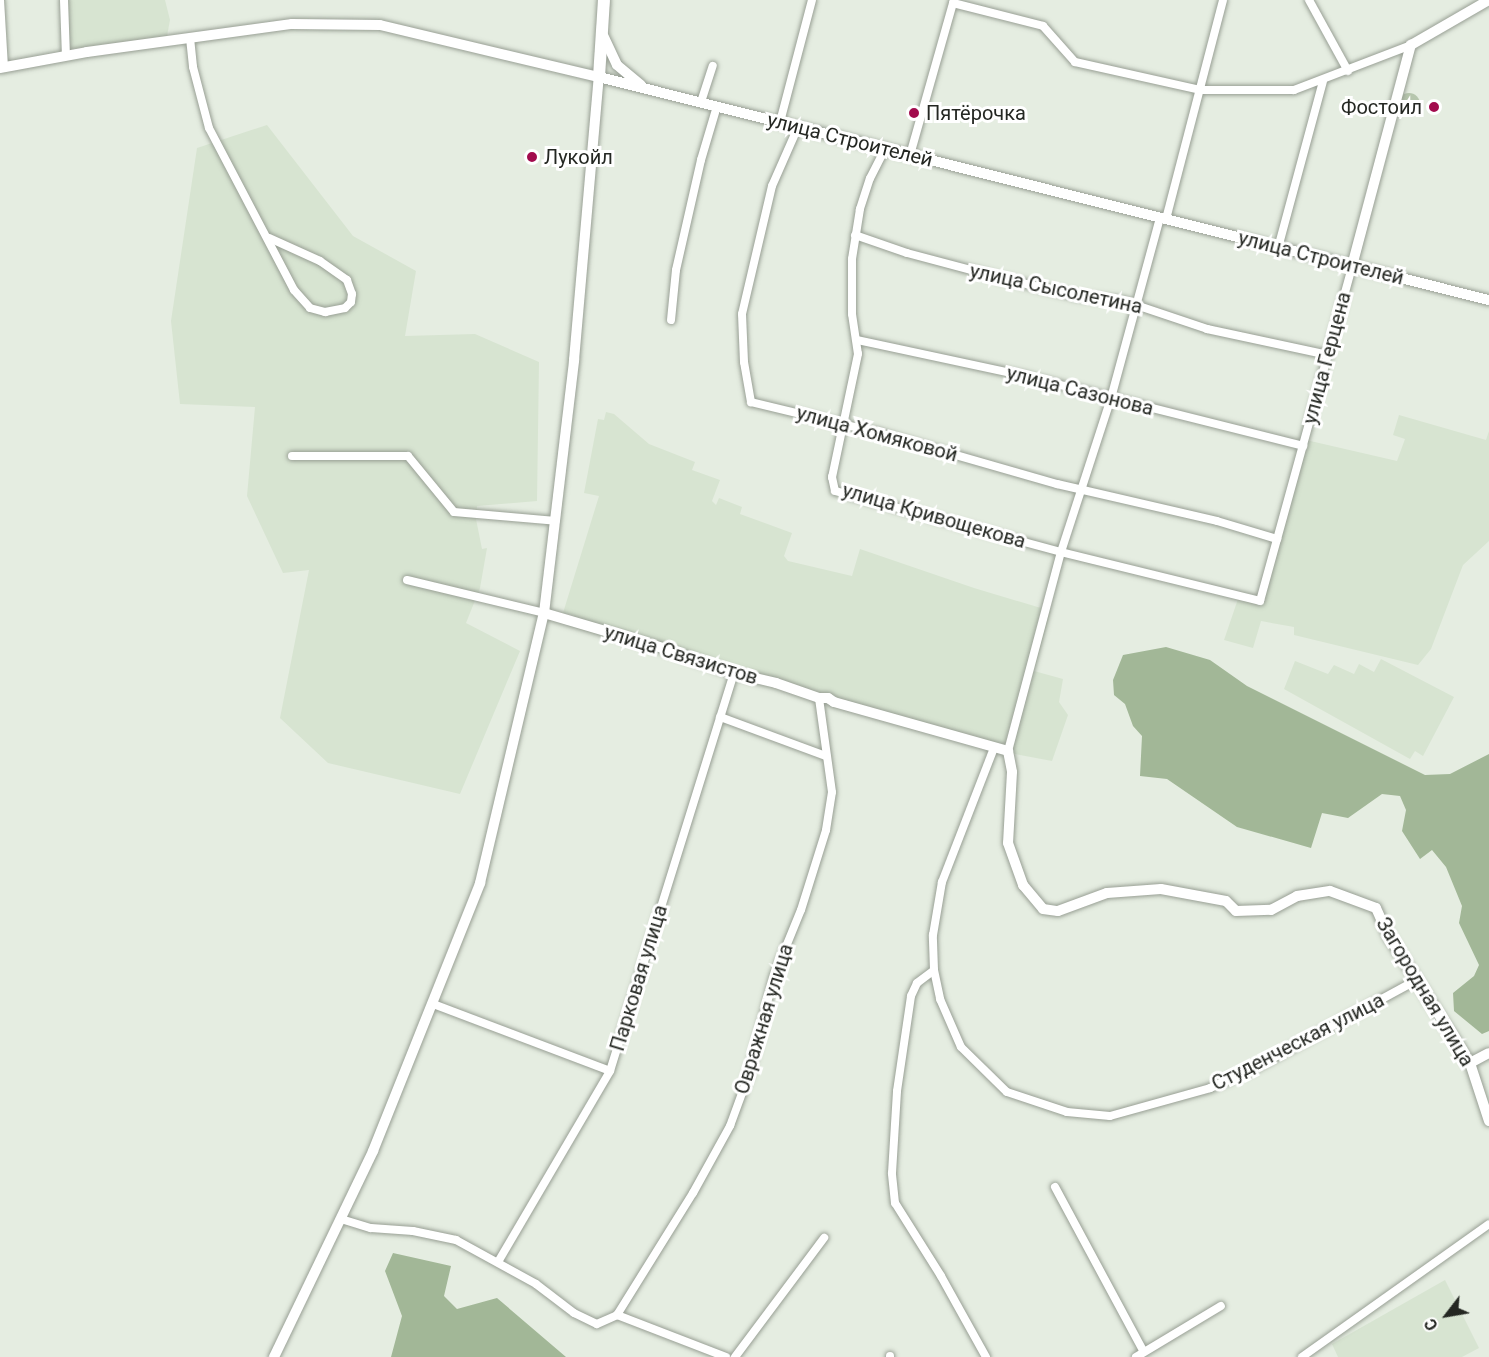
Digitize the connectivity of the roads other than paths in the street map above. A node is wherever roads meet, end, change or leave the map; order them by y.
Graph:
1 (0, 0) edge
2 (64, 0) edge
3 (604, 0) edge
4 (812, 0) edge
5 (1309, 0) edge
6 (1489, 0) edge
7 (1223, 1) edge
8 (953, 2) edge
9 (602, 32) junction
10 (190, 38) junction
11 (1411, 45) junction
12 (66, 56) junction
13 (713, 66) dead end
14 (2, 68) edge
15 (1347, 71) junction
16 (599, 77) junction
17 (1323, 81) junction
18 (652, 90) junction
19 (1200, 90) junction
20 (701, 102) junction
21 (717, 106) junction
22 (780, 122) junction
23 (798, 127) junction
24 (885, 149) junction
25 (910, 155) junction
26 (1163, 218) junction
27 (855, 235) junction
28 (269, 238) junction
29 (1278, 248) junction
30 (1352, 266) junction
31 (1489, 300) edge
32 (1136, 304) junction
33 (671, 320) dead end
34 (857, 340) junction
35 (1328, 355) junction
36 (1111, 398) junction
37 (845, 425) junction
38 (1303, 446) junction
39 (292, 456) dead end
40 (1083, 490) junction
41 (556, 521) junction
42 (1277, 539) junction
43 (1061, 552) junction
44 (407, 580) dead end
45 (544, 613) junction
46 (734, 674) junction
47 (819, 698) junction
48 (720, 717) junction
49 (994, 748) junction
50 (1008, 751) junction
51 (826, 756) junction
52 (934, 970) junction
53 (1415, 981) junction
54 (433, 1004) junction
55 (1489, 1053) edge
56 (1470, 1063) junction
57 (610, 1071) junction
58 (1489, 1121) edge
59 (1055, 1187) dead end
60 (341, 1219) junction
61 (1489, 1224) edge
62 (824, 1238) dead end
63 (498, 1262) junction
64 (1221, 1306) dead end
65 (617, 1316) junction
66 (1140, 1355) edge
67 (274, 1357) edge
68 (726, 1357) edge
69 (735, 1357) edge
70 (986, 1357) edge
71 (1302, 1357) edge

1 - 14 street
2 - 12 street
3 - 9 main road
4 - 22 street
5 - 15 street
6 - 11 main road
7 - 19 street
8 - 19 street
8 - 25 street
9 - 16 main road
9 - 18 main road
10 - 12 main road, улица Строителей
10 - 16 main road, улица Строителей
10 - 28 street
11 - 15 street
11 - 30 main road, улица Герцена
12 - 14 main road, улица Строителей
13 - 20 street
15 - 17 street
16 - 18 main road, улица Строителей
16 - 41 main road
17 - 19 street
17 - 29 street
18 - 20 main road, улица Строителей
19 - 26 street
20 - 21 main road, улица Строителей
21 - 22 main road, улица Строителей
21 - 33 street
22 - 23 main road, улица Строителей
23 - 24 main road, улица Строителей
23 - 37 street, улица Хомяковой
24 - 25 main road, улица Строителей
24 - 27 street
25 - 26 main road, улица Строителей
26 - 29 main road, улица Строителей
26 - 32 street
27 - 32 street, улица Сысолетина
27 - 34 street
28 - 28 street
29 - 30 main road, улица Строителей
30 - 31 main road, улица Строителей
30 - 35 street, улица Герцена
32 - 35 street, улица Сысолетина
32 - 36 street
34 - 36 street, улица Сазонова
34 - 37 street
35 - 38 street, улица Герцена
36 - 38 street, улица Сазонова
36 - 40 street
37 - 40 street, улица Хомяковой
37 - 43 street, улица Кривощекова
38 - 42 street, улица Герцена
39 - 41 street
40 - 42 street, улица Хомяковой
40 - 43 street
41 - 45 main road
42 - 43 street, улица Герцена
43 - 50 street
44 - 45 street
45 - 46 main road, улица Связистов
45 - 54 main road
46 - 47 main road, улица Связистов
46 - 48 street, Парковая улица
47 - 49 main road, улица Связистов
47 - 51 street, Овражная улица
48 - 51 street
48 - 57 street, Парковая улица
49 - 50 main road, улица Связистов
49 - 52 street, Студенческая улица
50 - 53 main road, Загородная улица
51 - 65 street, Овражная улица
52 - 53 street, Студенческая улица
52 - 70 street
53 - 56 main road, Загородная улица
54 - 57 street
54 - 60 main road
55 - 56 main road
56 - 58 main road, Загородная улица
57 - 63 street, Парковая улица
59 - 66 street
60 - 63 street
60 - 67 main road
61 - 71 street
62 - 69 street
63 - 65 street
64 - 66 street
65 - 68 street

